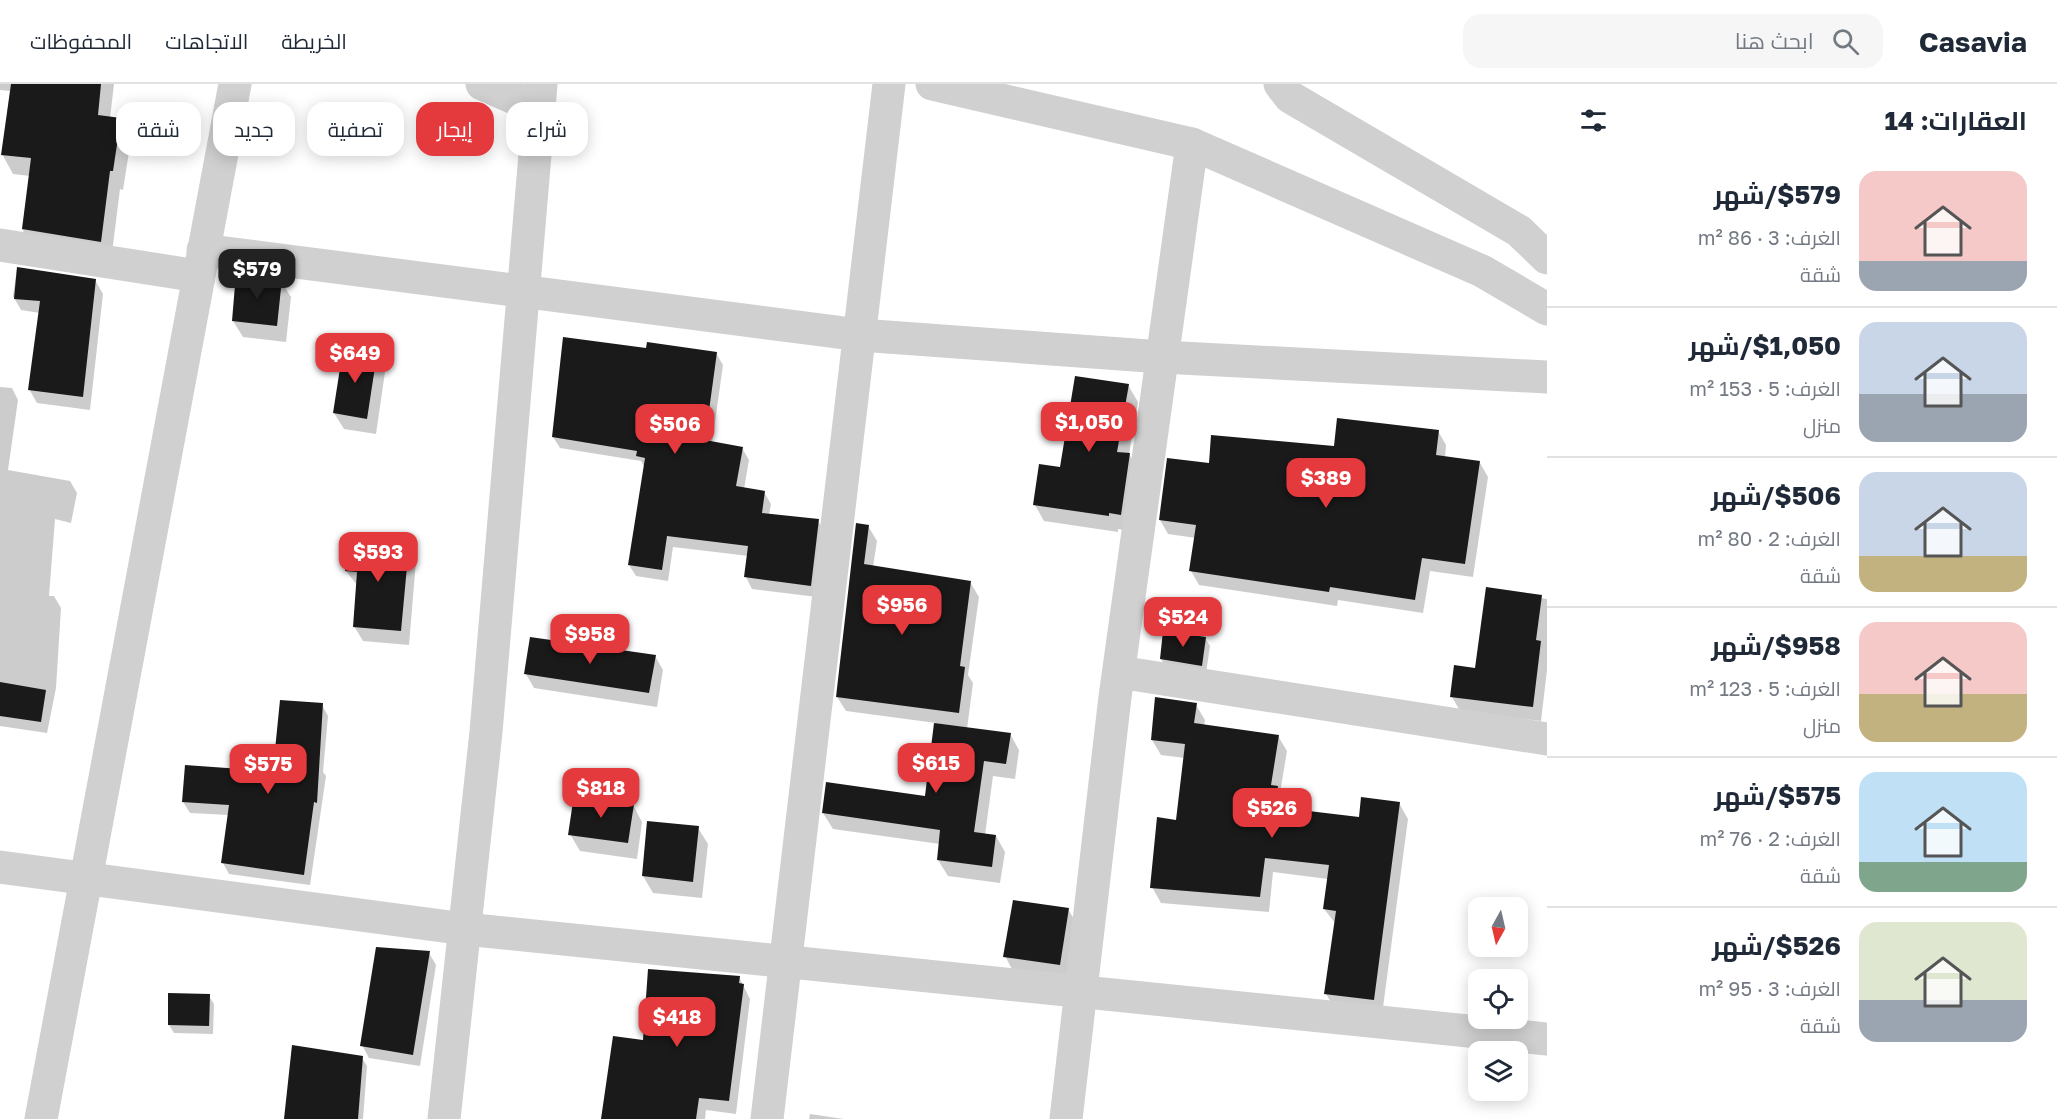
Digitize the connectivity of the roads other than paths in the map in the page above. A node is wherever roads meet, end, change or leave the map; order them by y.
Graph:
1 (235, 84) edge
2 (482, 84) edge
3 (889, 84) edge
4 (932, 84) edge
5 (1280, 84) edge
6 (968, 88) edge
7 (539, 96) edge
8 (1192, 144) junction
9 (0, 245) edge
10 (1547, 258) edge
11 (201, 263) junction
12 (522, 293) junction
13 (1547, 309) edge
14 (860, 335) junction
15 (1162, 357) junction
16 (1547, 377) edge
17 (1119, 672) junction
18 (1547, 739) edge
19 (0, 867) edge
20 (88, 878) junction
21 (465, 929) junction
22 (786, 961) junction
23 (1080, 991) junction
24 (1547, 1039) edge
25 (41, 1119) edge
26 (444, 1119) edge
27 (767, 1119) edge
28 (1066, 1119) edge

1 - 11 street
2 - 7 street
3 - 14 street
4 - 6 street
5 - 10 street
6 - 8 street
7 - 12 street
8 - 13 street
8 - 15 street
9 - 11 street
11 - 12 street
11 - 20 street
12 - 14 street
12 - 21 street
14 - 15 street
14 - 22 street
15 - 16 street
15 - 17 street
17 - 18 street
17 - 23 street
19 - 20 street
20 - 21 street
20 - 25 street
21 - 22 street
21 - 26 street
22 - 23 street
22 - 27 street
23 - 24 street
23 - 28 street

